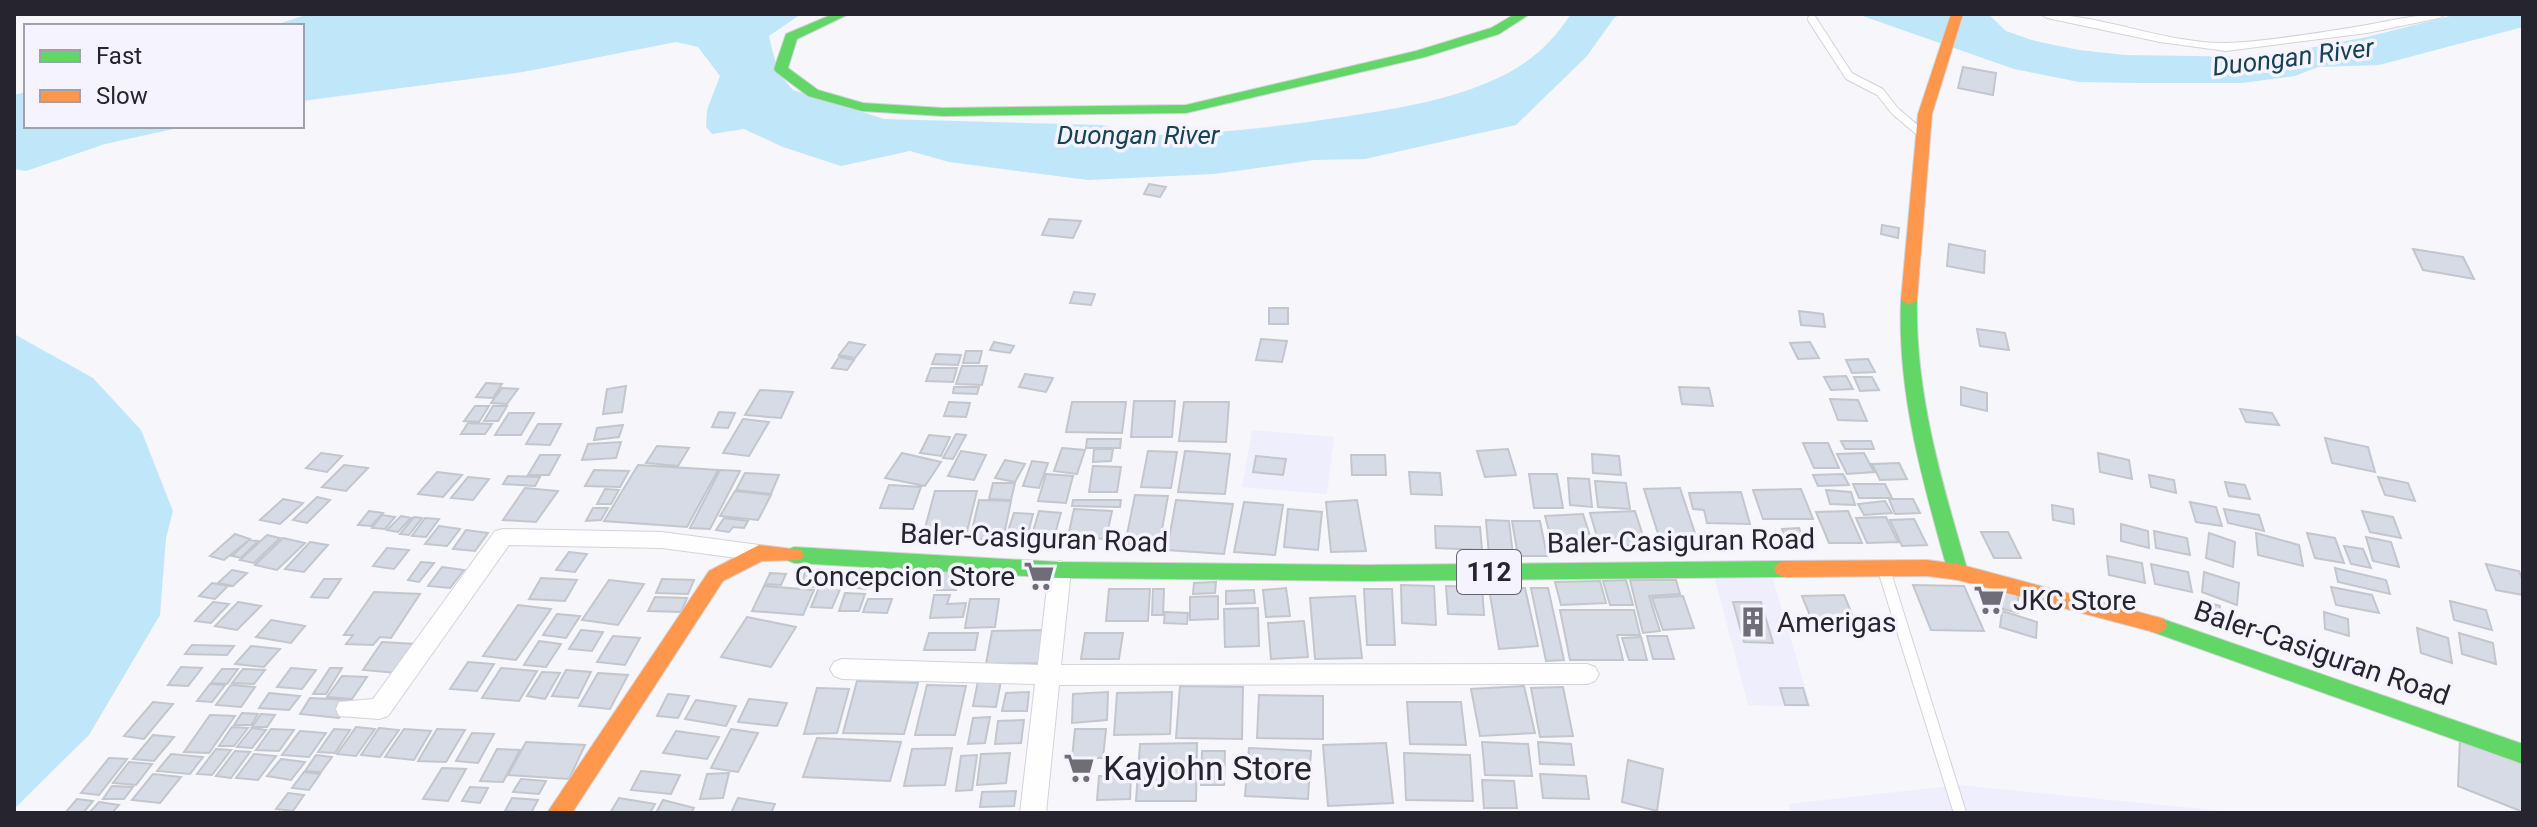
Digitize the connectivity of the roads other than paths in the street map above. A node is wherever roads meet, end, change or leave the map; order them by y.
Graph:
1 (843, 14) edge
2 (1524, 14) edge
3 (1957, 14) edge
4 (2047, 14) edge
5 (2439, 14) edge
6 (1812, 19) dead end
7 (1924, 135) junction
8 (759, 553) junction
9 (1884, 569) junction
10 (1060, 570) junction
11 (1958, 572) junction
12 (842, 669) dead end
13 (1587, 674) dead end
14 (1048, 675) junction
15 (348, 709) dead end
16 (2523, 754) edge
17 (559, 813) edge
18 (1033, 813) edge
19 (1960, 813) edge

1 - 2 street
3 - 7 street
4 - 5 street
6 - 7 lane
7 - 11 street
8 - 10 street, Baler-Casiguran Road / 112
8 - 15 street
8 - 17 street
9 - 10 street, Baler-Casiguran Road / 112
9 - 11 street, Baler-Casiguran Road / 112
9 - 19 lane
10 - 14 street
11 - 16 street, Baler-Casiguran Road / 112
12 - 14 street
13 - 14 street
14 - 18 street

